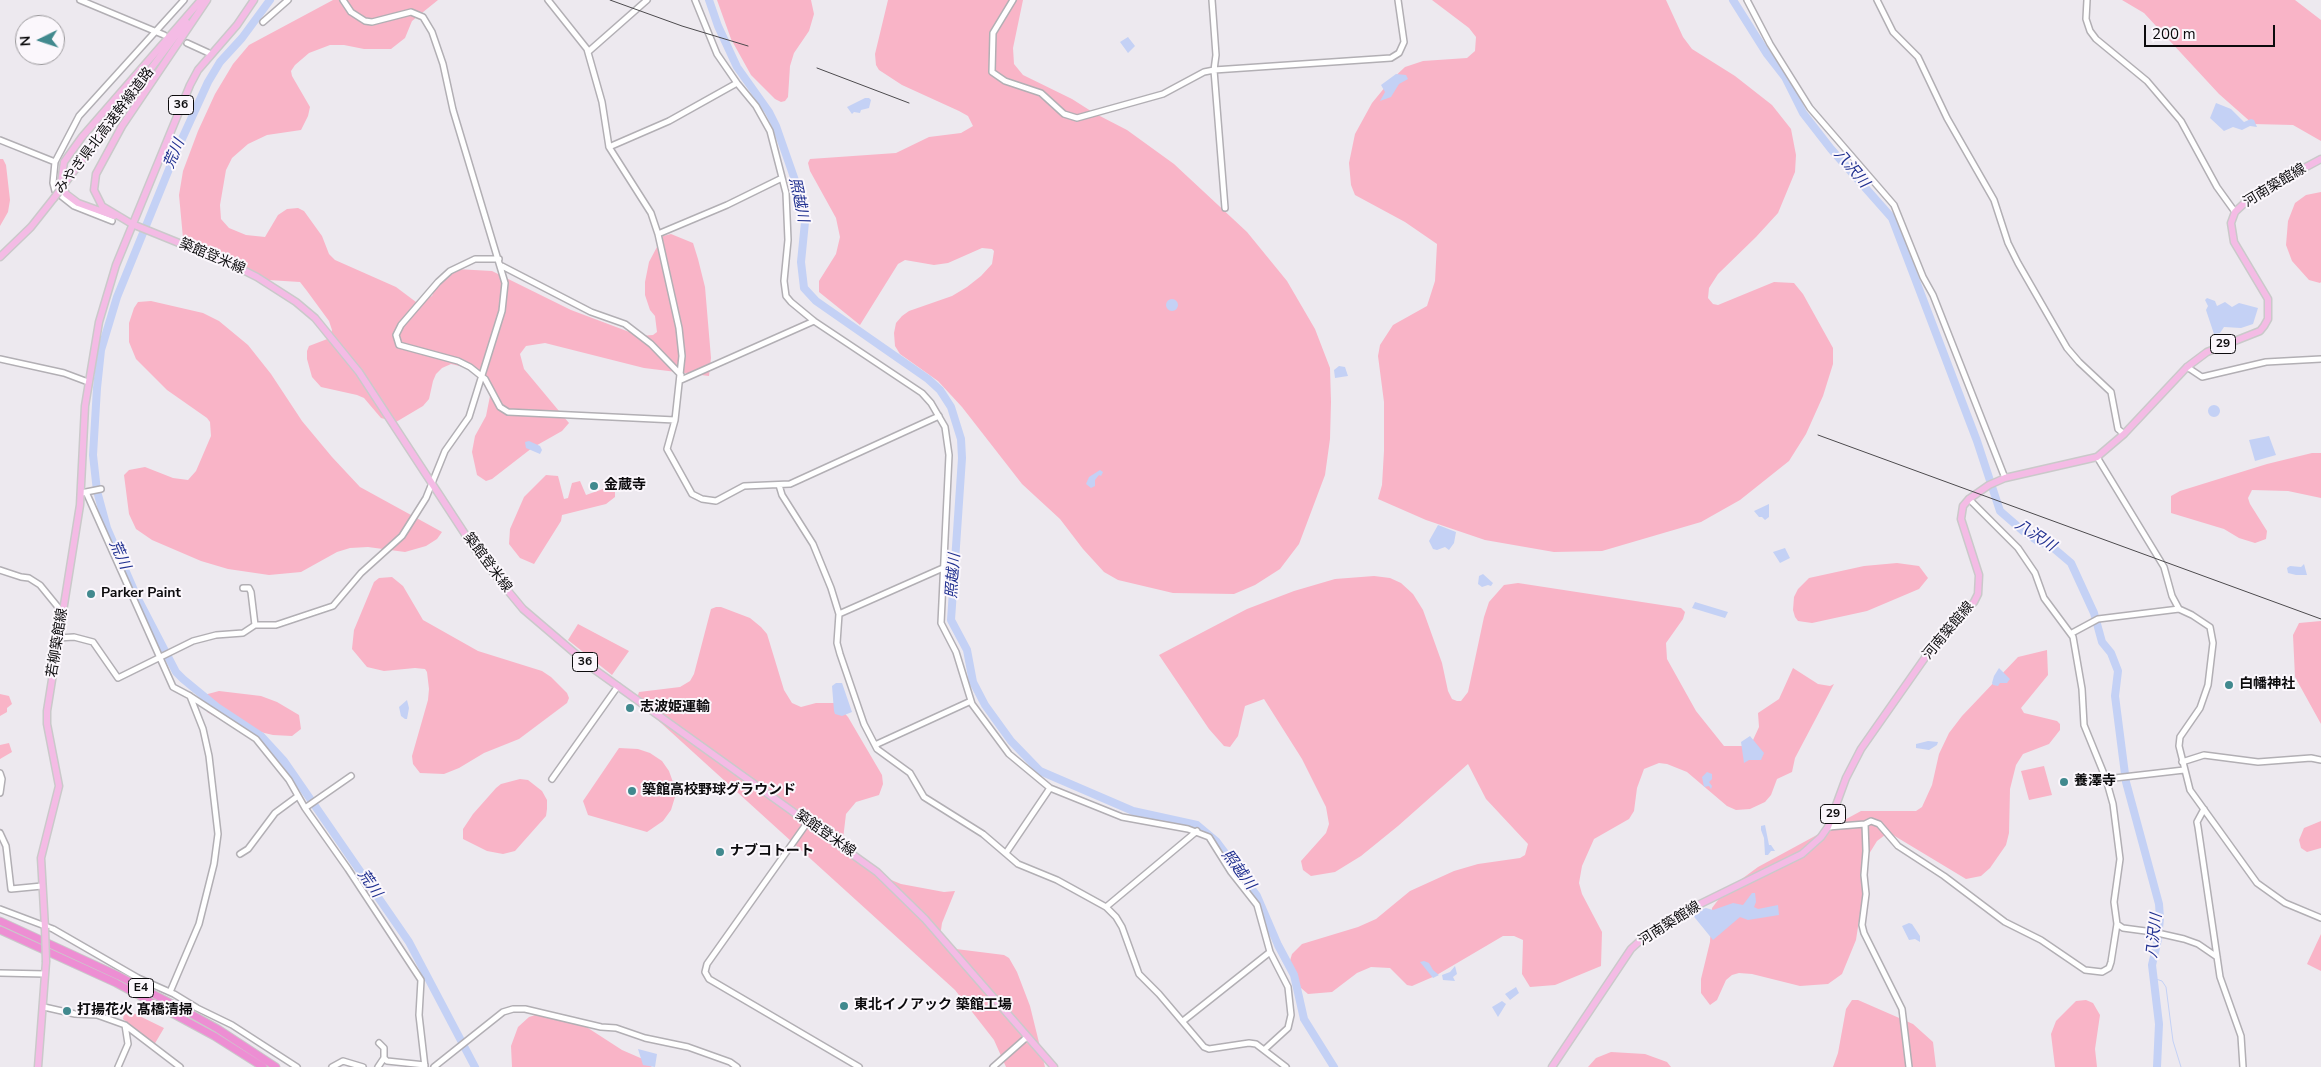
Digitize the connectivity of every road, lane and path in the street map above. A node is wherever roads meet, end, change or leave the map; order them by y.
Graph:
1 (80, 0) edge
2 (184, 0) edge
3 (204, 0) edge
4 (254, 0) edge
5 (288, 0) edge
6 (343, 0) edge
7 (548, 0) edge
8 (647, 0) edge
9 (695, 0) edge
10 (1012, 0) edge
11 (1212, 0) edge
12 (1398, 0) edge
13 (1747, 0) edge
14 (1877, 0) edge
15 (2087, 0) edge
16 (263, 22) dead end
17 (156, 32) junction
18 (164, 35) dead end
19 (187, 43) dead end
20 (588, 52) junction
21 (211, 54) junction
22 (1214, 70) junction
23 (737, 84) junction
24 (0, 140) edge
25 (609, 147) junction
26 (2321, 158) edge
27 (55, 162) junction
28 (782, 178) junction
29 (1226, 208) dead end
30 (2235, 212) junction
31 (124, 220) junction
32 (112, 221) dead end
33 (135, 225) junction
34 (658, 234) junction
35 (0, 257) edge
36 (499, 259) junction
37 (502, 266) junction
38 (814, 320) junction
39 (0, 359) edge
40 (2321, 359) edge
41 (2187, 367) junction
42 (482, 378) junction
43 (681, 378) junction
44 (88, 382) junction
45 (939, 416) junction
46 (675, 420) junction
47 (2124, 434) junction
48 (2097, 457) junction
49 (2005, 478) junction
50 (431, 485) junction
51 (779, 485) junction
52 (101, 489) dead end
53 (85, 492) junction
54 (1969, 499) junction
55 (943, 568) junction
56 (0, 570) edge
57 (243, 588) dead end
58 (2179, 609) junction
59 (62, 612) junction
60 (839, 614) junction
61 (255, 625) junction
62 (2072, 633) junction
63 (58, 638) junction
64 (161, 656) junction
65 (618, 686) junction
66 (190, 696) junction
67 (971, 701) junction
68 (875, 745) junction
69 (2321, 760) edge
70 (2182, 762) junction
71 (2184, 770) junction
72 (0, 774) edge
73 (351, 776) dead end
74 (552, 778) dead end
75 (2106, 779) junction
76 (1050, 788) junction
77 (0, 793) edge
78 (298, 796) junction
79 (306, 807) junction
80 (2204, 809) junction
81 (807, 823) junction
82 (1865, 824) junction
83 (1828, 827) junction
84 (1197, 831) junction
85 (0, 833) edge
86 (1006, 853) junction
87 (240, 854) dead end
88 (42, 886) junction
89 (1106, 907) junction
90 (0, 909) edge
91 (2321, 918) edge
92 (0, 921) edge
93 (2117, 924) junction
94 (45, 927) junction
95 (0, 930) edge
96 (1270, 952) junction
97 (2217, 957) junction
98 (0, 973) edge
99 (45, 974) junction
100 (170, 992) junction
101 (44, 1007) junction
102 (1183, 1021) junction
103 (125, 1025) junction
104 (1027, 1037) junction
105 (379, 1043) dead end
106 (1265, 1049) junction
107 (384, 1058) junction
108 (425, 1066) edge
109 (38, 1067) edge
110 (118, 1067) edge
111 (180, 1067) edge
112 (263, 1067) edge
113 (276, 1067) edge
114 (297, 1067) edge
115 (332, 1067) edge
116 (363, 1067) edge
117 (378, 1067) edge
118 (434, 1067) edge
119 (737, 1067) edge
120 (859, 1067) edge
121 (993, 1067) edge
122 (1054, 1067) edge
123 (1286, 1067) edge
124 (1552, 1067) edge
125 (1910, 1067) edge
126 (2243, 1067) edge

1 - 17 street
2 - 17 street
3 - 31 main road
3 - 31 main road
3 - 35 main road, みやぎ県北高速幹線道路, bridge
4 - 21 main road, 36
5 - 16 street
6 - 36 street
7 - 20 street
8 - 20 street
9 - 23 street
10 - 22 street
11 - 22 street
12 - 22 street
13 - 49 street
14 - 47 street
15 - 30 street
17 - 18 street
17 - 27 street
19 - 21 street
20 - 25 street
21 - 33 main road, 36
22 - 29 street
23 - 25 street
23 - 28 street
24 - 27 street
25 - 34 street
26 - 30 main road, 河南築館線
27 - 32 street
28 - 34 street
28 - 38 street
30 - 41 main road, 河南築館線 / 29
31 - 33 main road, 築館登米線
33 - 44 main road, 若柳築館線
33 - 50 main road, 築館登米線 / 36
34 - 43 street
36 - 37 street
36 - 42 street
37 - 42 street
37 - 43 street
38 - 43 street
38 - 45 street
39 - 44 street
40 - 41 street
41 - 47 main road, 河南築館線 / 29
42 - 46 street
42 - 50 street
43 - 46 street
44 - 53 main road, 若柳築館線
45 - 51 street
45 - 55 street
46 - 51 street
47 - 48 main road, 河南築館線 / 29
48 - 49 main road, 河南築館線 / 29
48 - 58 street
49 - 54 main road, 河南築館線 / 29
50 - 61 street
50 - 65 main road, 築館登米線 / 36
51 - 60 street
52 - 53 street
53 - 59 main road, 若柳築館線
53 - 64 street
54 - 62 street
54 - 83 main road, 河南築館線 / 29
55 - 60 street
55 - 67 street
56 - 59 street
57 - 61 street
58 - 62 street
58 - 70 street
59 - 63 main road, 若柳築館線
60 - 68 street
61 - 64 street
62 - 75 street
63 - 64 street
63 - 88 main road, 若柳築館線
64 - 66 street
65 - 74 street
65 - 81 main road, 築館登米線 / 36
66 - 78 street
66 - 100 street
67 - 68 street
67 - 76 street
68 - 86 street
69 - 70 street
70 - 71 street
71 - 75 street
71 - 80 street
72 - 77 street
73 - 79 street
75 - 93 street
76 - 84 street
76 - 86 street
78 - 79 street
78 - 87 street
79 - 108 street
80 - 91 street
80 - 97 street
81 - 104 main road, 築館登米線 / 36
81 - 120 street
82 - 83 street
82 - 93 street
82 - 125 street
83 - 124 main road, 河南築館線 / 29
84 - 89 street
84 - 96 street
85 - 88 street
86 - 89 street
88 - 94 main road, 若柳築館線
89 - 102 street
90 - 94 street
92 - 113 highway, E4
93 - 97 street
94 - 99 main road, 若柳築館線, bridge
94 - 100 street
95 - 112 highway, E4
96 - 102 street
96 - 106 street
97 - 126 street
98 - 99 street
99 - 101 main road, 若柳築館線
100 - 114 street
101 - 103 street
101 - 109 main road, 若柳築館線
102 - 106 street
103 - 110 street
103 - 111 street
104 - 121 street
104 - 122 main road, 築館登米線 / 36
105 - 107 street
106 - 123 street
107 - 108 street
107 - 117 street
115 - 116 street
118 - 119 street

